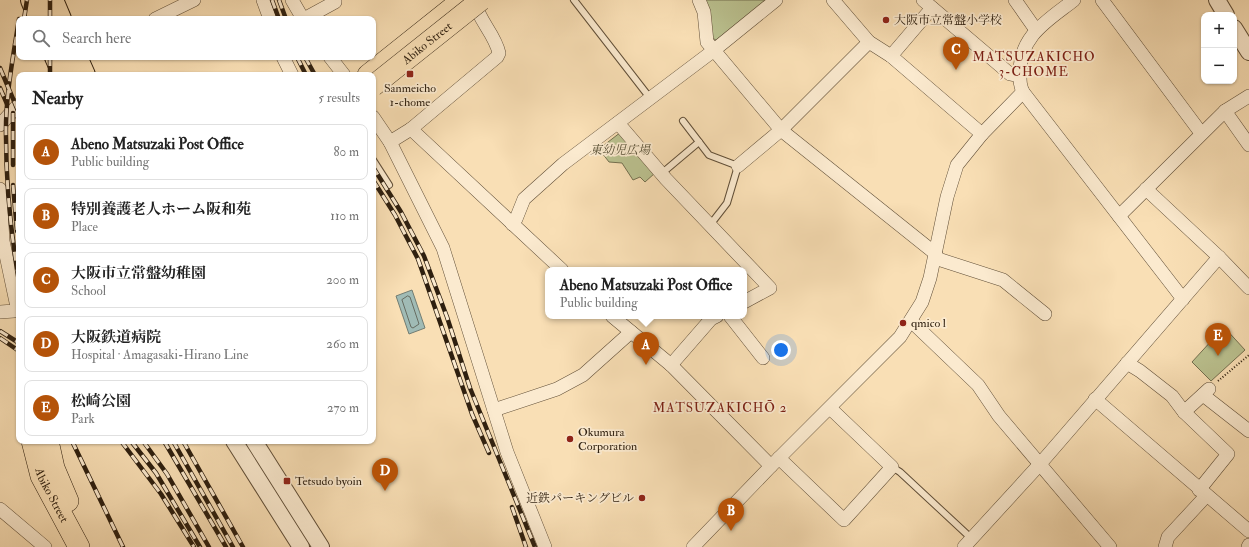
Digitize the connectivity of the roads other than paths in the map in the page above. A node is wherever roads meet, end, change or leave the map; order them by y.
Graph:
1 (32, 0) edge
2 (52, 0) edge
3 (194, 0) edge
4 (263, 0) edge
5 (292, 0) edge
6 (335, 0) edge
7 (454, 0) edge
8 (574, 0) edge
9 (699, 0) edge
10 (776, 0) edge
11 (833, 0) edge
12 (1015, 0) edge
13 (1074, 0) edge
14 (1102, 0) edge
15 (1217, 0) edge
16 (477, 2) edge
17 (927, 4) edge
18 (1224, 12) edge
19 (39, 16) edge
20 (59, 16) edge
21 (161, 16) edge
22 (269, 16) edge
23 (301, 16) edge
24 (309, 16) edge
25 (1036, 30) junction
26 (1237, 33) edge
27 (869, 42) junction
28 (713, 51) junction
29 (1249, 52) edge
30 (891, 56) junction
31 (284, 60) edge
32 (332, 60) edge
33 (290, 72) edge
34 (342, 72) edge
35 (364, 72) edge
36 (372, 72) edge
37 (1020, 76) junction
38 (376, 84) edge
39 (376, 91) edge
40 (1023, 92) junction
41 (1249, 96) edge
42 (650, 98) junction
43 (16, 107) edge
44 (1224, 111) junction
45 (376, 121) edge
46 (683, 121) dead end
47 (618, 123) junction
48 (0, 125) edge
49 (411, 129) junction
50 (781, 130) junction
51 (1201, 133) junction
52 (982, 134) junction
53 (390, 142) junction
54 (699, 142) junction
55 (1249, 145) edge
56 (376, 165) edge
57 (738, 166) junction
58 (661, 174) junction
59 (389, 185) dead end
60 (0, 189) edge
61 (1146, 189) junction
62 (1119, 216) junction
63 (512, 224) junction
64 (710, 225) junction
65 (2, 242) edge
66 (935, 256) junction
67 (1220, 257) junction
68 (559, 267) edge
69 (1249, 288) edge
70 (1183, 299) junction
71 (747, 300) edge
72 (16, 303) edge
73 (16, 308) edge
74 (0, 312) edge
75 (1045, 314) dead end
76 (616, 319) edge
77 (711, 319) edge
78 (732, 319) edge
79 (911, 321) junction
80 (631, 332) junction
81 (763, 358) dead end
82 (1127, 363) junction
83 (671, 366) junction
84 (1094, 399) junction
85 (830, 408) junction
86 (494, 410) junction
87 (1184, 412) junction
88 (1249, 431) edge
89 (33, 444) edge
90 (49, 444) edge
91 (236, 444) edge
92 (256, 444) edge
93 (775, 462) junction
94 (1040, 464) junction
95 (892, 468) junction
96 (1203, 493) junction
97 (0, 509) edge
98 (1249, 530) edge
99 (968, 543) edge
100 (45, 547) edge
101 (79, 547) edge
102 (93, 547) edge
103 (301, 547) edge
104 (321, 547) edge
105 (545, 547) edge
106 (693, 547) edge
107 (1110, 547) edge
108 (1166, 547) edge

1 - 19 highway
2 - 20 highway
3 - 21 street
4 - 22 street
5 - 23 street
6 - 24 street
7 - 35 main road
8 - 42 lane
9 - 28 street
10 - 28 street
11 - 27 street
12 - 25 street
13 - 25 street
14 - 51 street
15 - 18 street
16 - 36 main road, Abiko Street
16 - 38 main road, Abiko Street, bridge
16 - 39 main road
16 - 49 street
17 - 30 street
17 - 37 street
25 - 37 street
26 - 29 street
27 - 30 street
27 - 50 street
28 - 42 street
28 - 50 street
30 - 52 street
31 - 33 street
32 - 34 street
37 - 40 street
40 - 52 street
40 - 62 street
41 - 44 street
42 - 47 street
43 - 48 street
44 - 51 street
44 - 55 street
45 - 53 street
46 - 54 lane
47 - 58 street
47 - 63 street
49 - 53 street
49 - 63 street
50 - 57 street
50 - 66 street
51 - 61 street
52 - 66 street
53 - 86 street
54 - 57 lane
54 - 58 lane
56 - 59 lane
57 - 64 lane
58 - 64 street
60 - 65 street
61 - 62 street
61 - 67 street
62 - 70 street
63 - 68 street
64 - 71 street
65 - 72 street
66 - 75 street
66 - 79 street
67 - 69 street
67 - 70 street
70 - 82 street
73 - 74 street
76 - 80 street
77 - 83 street
78 - 81 street
79 - 85 street
79 - 94 street
80 - 83 street
80 - 86 street
82 - 84 street
82 - 87 street
83 - 93 street
84 - 94 street
84 - 96 street
85 - 93 street
85 - 95 street
86 - 105 street
87 - 88 street
87 - 96 street
89 - 101 main road, Abiko Street
90 - 102 main road, Abiko Street
91 - 103 street
92 - 104 street
93 - 95 street
93 - 106 street
94 - 99 street
94 - 107 street
95 - 99 lane
96 - 98 street
96 - 108 street
97 - 100 street

